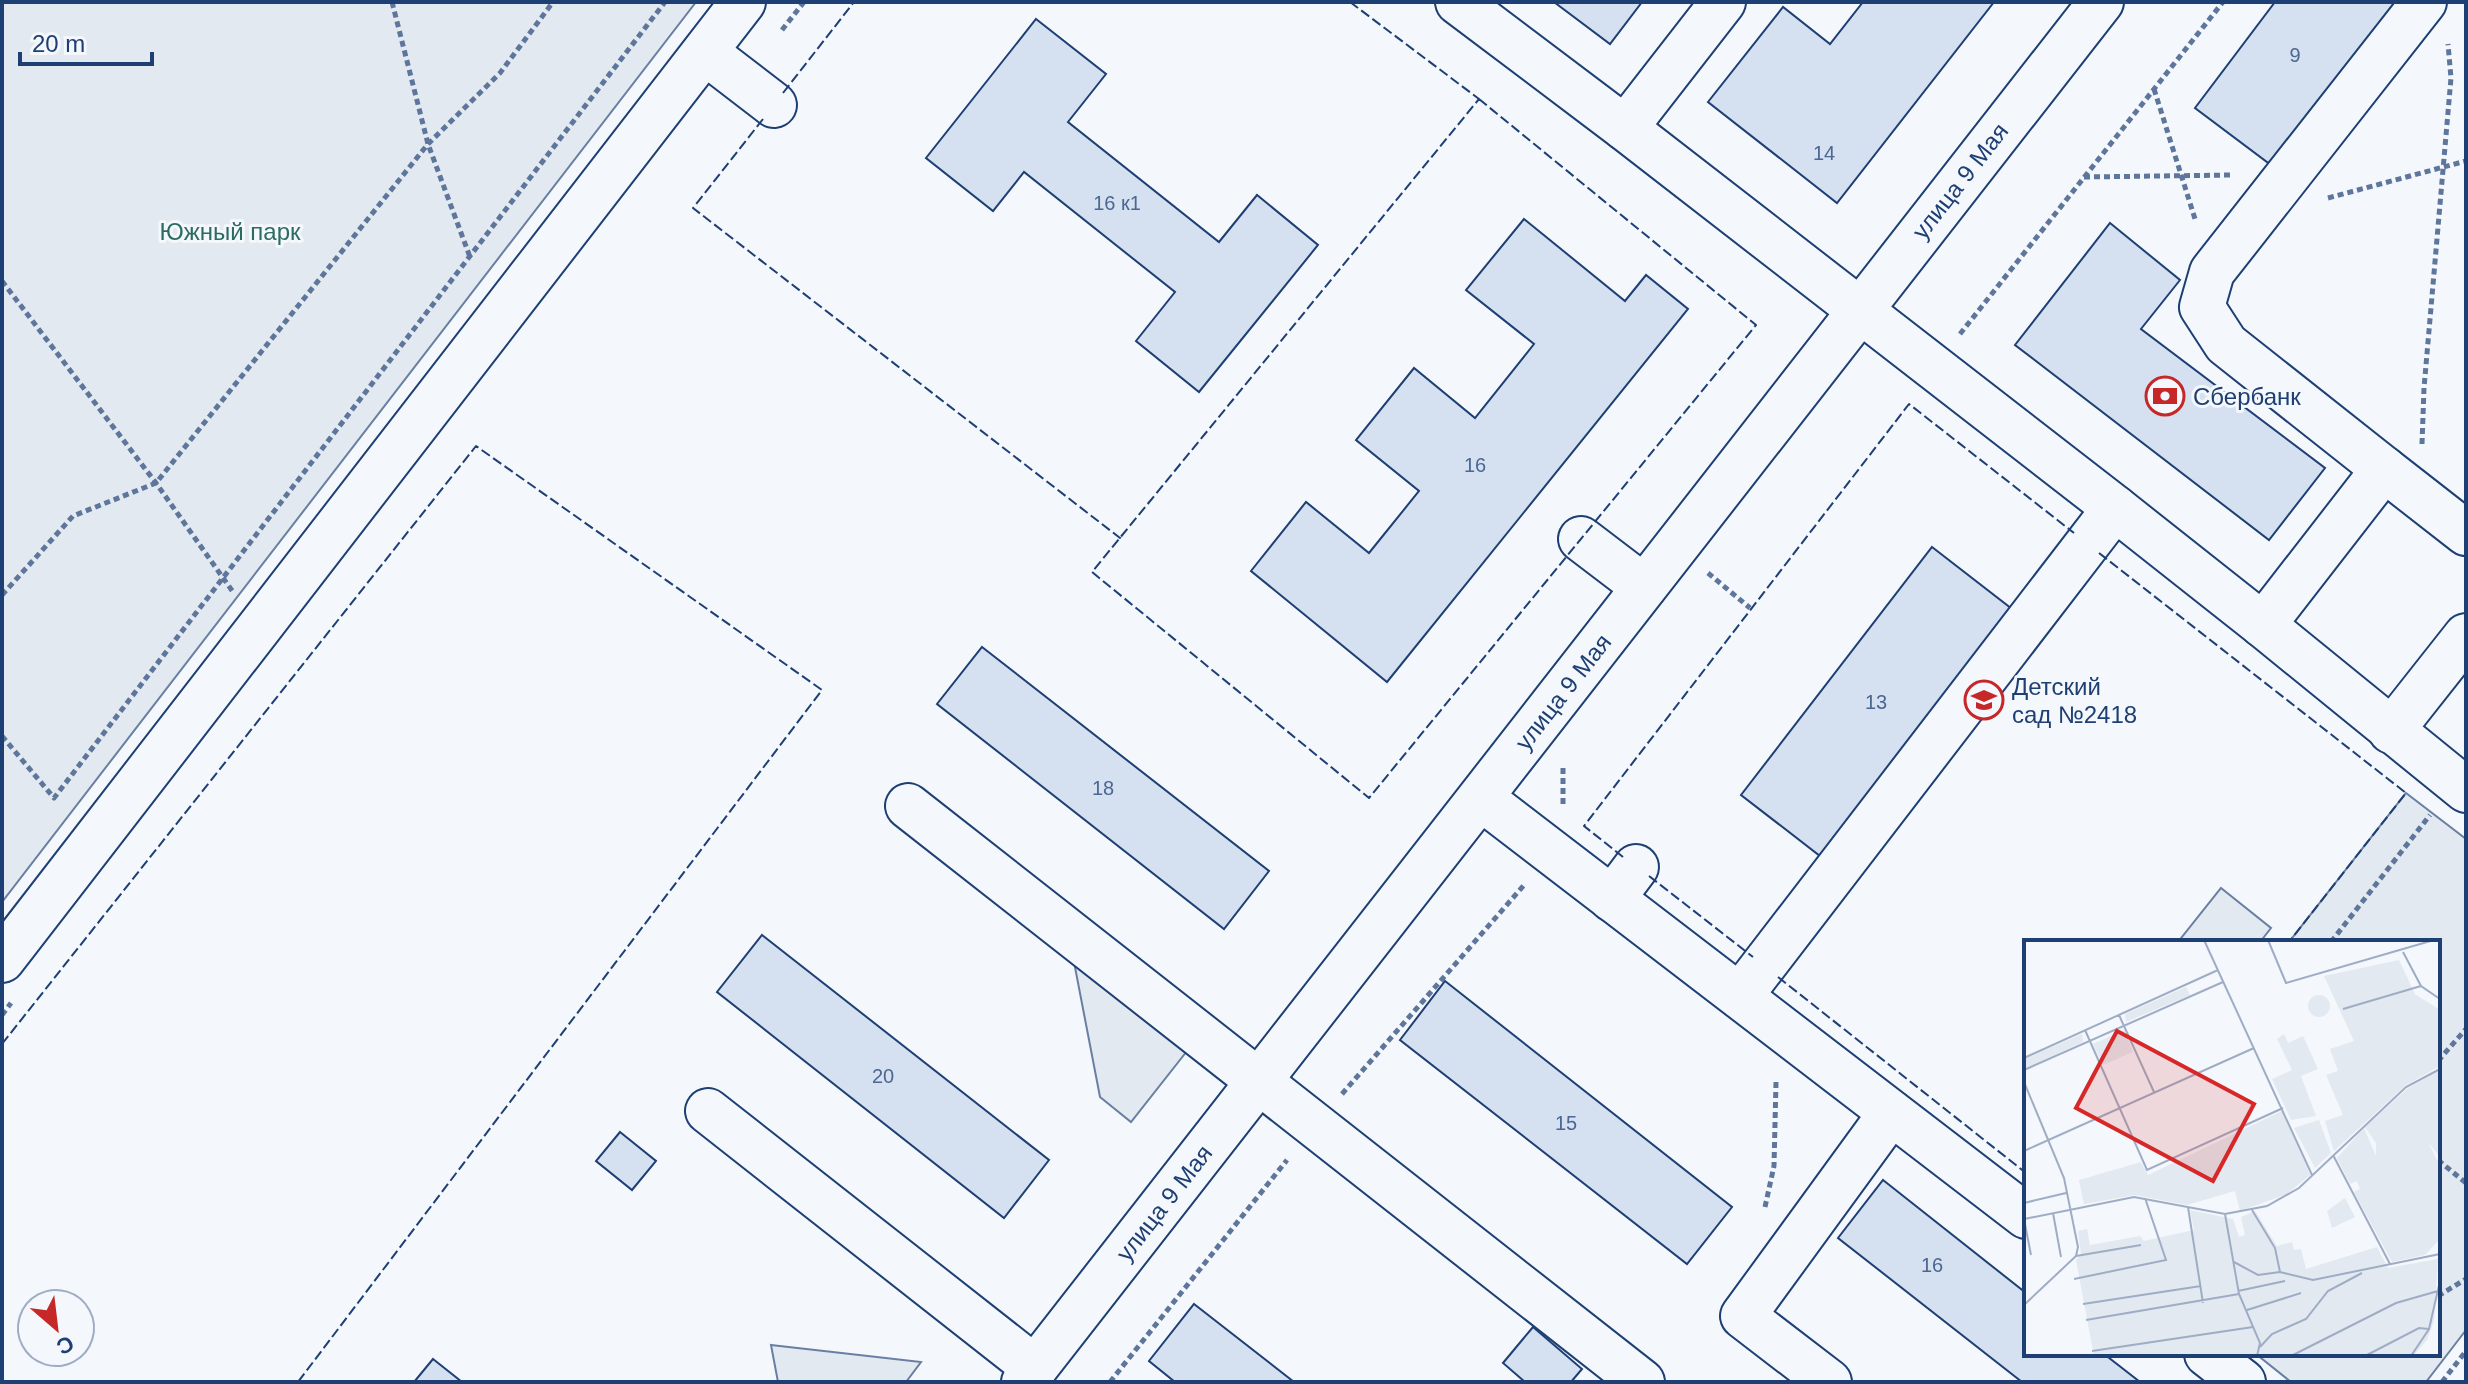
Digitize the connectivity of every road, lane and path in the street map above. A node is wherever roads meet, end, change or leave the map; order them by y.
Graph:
1 (392, 2) edge
2 (553, 2) edge
3 (665, 2) edge
4 (743, 2) edge
5 (1458, 2) edge
6 (1723, 2) edge
7 (2101, 2) edge
8 (2223, 2) edge
9 (2436, 17) edge
10 (705, 52) junction
11 (2154, 89) junction
12 (774, 105) dead end
13 (1625, 128) junction
14 (428, 144) junction
15 (2466, 161) edge
16 (2442, 168) junction
17 (2290, 174) junction
18 (2181, 176) junction
19 (2084, 177) junction
20 (2256, 217) junction
21 (470, 257) junction
22 (2212, 272) junction
23 (2, 281) edge
24 (1859, 309) junction
25 (1933, 368) junction
26 (2384, 469) junction
27 (156, 483) junction
28 (2420, 497) junction
29 (2115, 508) junction
30 (2466, 533) edge
31 (1581, 539) dead end
32 (1707, 573) dead end
33 (223, 578) junction
34 (1644, 587) junction
35 (2, 595) edge
36 (1750, 608) dead end
37 (2263, 625) junction
38 (259, 628) junction
39 (2466, 636) edge
40 (2391, 731) junction
41 (2, 736) edge
42 (1481, 798) junction
43 (2451, 799) edge
44 (908, 806) dead end
45 (2333, 940) edge
46 (2, 960) edge
47 (1740, 996) junction
48 (1777, 1025) junction
49 (2466, 1029) edge
50 (2440, 1059) edge
51 (1259, 1081) junction
52 (708, 1111) dead end
53 (1891, 1113) junction
54 (2440, 1162) edge
55 (2466, 1183) edge
56 (1764, 1212) dead end
57 (2024, 1214) edge
58 (2466, 1279) edge
59 (2440, 1295) edge
60 (2466, 1351) edge
61 (2210, 1356) edge
62 (1029, 1375) edge
63 (1642, 1382) edge
64 (1829, 1382) edge
65 (2243, 1382) edge
66 (2442, 1382) edge

1 - 14 path
2 - 14 path
3 - 21 path
4 - 10 street
5 - 13 street
6 - 13 street
7 - 24 street, улица 9 Мая
8 - 11 path
9 - 16 path
9 - 17 street
10 - 12 street
10 - 38 street
11 - 18 path
11 - 19 path
13 - 24 street
14 - 21 path
14 - 27 path
15 - 16 path
16 - 20 path
16 - 28 path
17 - 18 path
17 - 20 street
18 - 19 path
18 - 22 path
19 - 25 path
20 - 22 street
21 - 33 path
22 - 26 street
23 - 27 path
24 - 25 street
24 - 34 street, улица 9 Мая
25 - 29 street
26 - 28 street
26 - 37 street
27 - 33 path
27 - 35 path
28 - 30 street
29 - 37 street
29 - 47 street
31 - 34 street
32 - 36 path
33 - 38 path
33 - 41 path
34 - 42 street, улица 9 Мая
37 - 40 street
38 - 46 street
39 - 40 street
40 - 43 street
42 - 47 street
42 - 51 street, улица 9 Мая
43 - 45 path
44 - 51 street
47 - 48 street
48 - 53 street
48 - 56 path
49 - 50 path
51 - 62 street, улица 9 Мая
51 - 63 street
52 - 62 street
53 - 57 street
53 - 64 street
54 - 55 path
58 - 59 path
60 - 66 path
61 - 65 street

